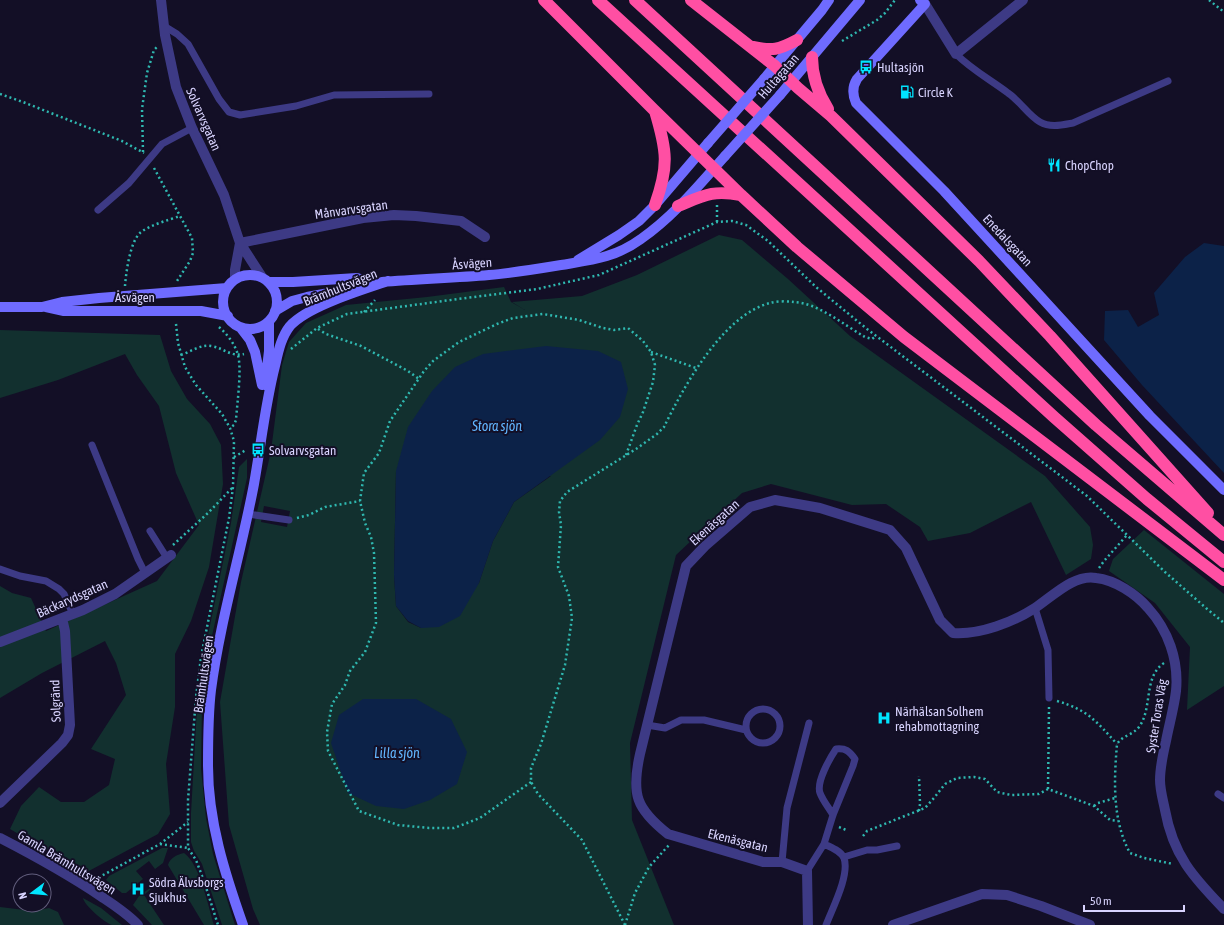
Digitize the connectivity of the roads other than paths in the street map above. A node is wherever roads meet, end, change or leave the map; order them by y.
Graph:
1 (161, 0) edge
2 (544, 0) edge
3 (598, 0) edge
4 (635, 0) edge
5 (691, 0) edge
6 (829, 0) edge
7 (860, 0) edge
8 (1023, 0) edge
9 (922, 2) edge
10 (164, 31) junction
11 (797, 40) junction
12 (751, 46) junction
13 (956, 54) junction
14 (812, 57) junction
15 (775, 66) junction
16 (792, 81) junction
17 (1168, 81) dead end
18 (429, 94) dead end
19 (654, 110) junction
20 (831, 116) junction
21 (192, 128) junction
22 (699, 154) junction
23 (714, 168) junction
24 (741, 195) junction
25 (655, 205) junction
26 (678, 206) junction
27 (98, 210) dead end
28 (485, 237) dead end
29 (240, 243) junction
30 (572, 263) junction
31 (235, 279) junction
32 (265, 280) junction
33 (388, 281) junction
34 (374, 283) junction
35 (227, 288) junction
36 (42, 306) junction
37 (0, 307) edge
38 (275, 311) junction
39 (228, 316) junction
40 (269, 321) junction
41 (240, 327) junction
42 (264, 397) junction
43 (262, 427) junction
44 (92, 445) dead end
45 (1224, 490) edge
46 (248, 514) junction
47 (289, 520) road end
48 (1224, 530) edge
49 (150, 531) dead end
50 (1224, 535) edge
51 (169, 556) joint
52 (1224, 562) edge
53 (0, 569) edge
54 (146, 573) junction
55 (1224, 580) edge
56 (1035, 608) junction
57 (72, 614) junction
58 (62, 618) junction
59 (940, 620) joint
60 (0, 642) edge
61 (1049, 698) road end
62 (809, 723) dead end
63 (647, 725) junction
64 (746, 730) junction
65 (0, 803) edge
66 (834, 815) junction
67 (0, 838) edge
68 (824, 844) junction
69 (897, 846) dead end
70 (844, 857) junction
71 (782, 862) junction
72 (807, 871) junction
73 (1224, 909) edge
74 (138, 925) edge
75 (243, 925) edge
76 (808, 925) edge
77 (826, 925) edge
78 (893, 925) edge
79 (1090, 925) edge

1 - 10 street, Solvarvsgatan
2 - 19 highway
3 - 52 highway
4 - 50 highway
5 - 12 highway
6 - 11 street, Hultagatan
7 - 14 street, Hultagatan
8 - 13 street
9 - 13 street
9 - 45 street, Enedalsgatan
10 - 18 lane
10 - 21 street, Solvarvsgatan
11 - 12 highway
11 - 15 street, Hultagatan
12 - 15 highway
13 - 17 lane
14 - 16 street, Hultagatan
14 - 20 highway
15 - 16 highway
15 - 22 street, Hultagatan, bridge
16 - 20 highway
16 - 23 street, Hultagatan, bridge
19 - 22 highway
19 - 25 highway
20 - 48 highway
21 - 27 lane
21 - 29 street, Solvarvsgatan
22 - 23 highway
22 - 25 street, Åsvägen
23 - 24 highway
23 - 26 street, Åsvägen
24 - 26 highway
24 - 55 highway
25 - 30 street, Åsvägen
26 - 30 street, Åsvägen
28 - 29 street, Månvarvsgatan
29 - 31 street
29 - 32 street
30 - 33 street, Åsvägen
31 - 32 street
31 - 35 street
32 - 34 street, Åsvägen
32 - 38 street
33 - 34 street, Åsvägen
33 - 43 street, Brämhultsvägen
34 - 38 street, Åsvägen
35 - 36 street, Åsvägen
35 - 39 street
36 - 37 street, Åsvägen
36 - 39 street, Åsvägen
38 - 40 street
39 - 41 street
40 - 41 street
40 - 42 street, Brämhultsvägen
41 - 42 street, Brämhultsvägen
42 - 43 street, Brämhultsvägen
43 - 46 street, Brämhultsvägen
44 - 54 lane
46 - 47 lane
46 - 75 street, Brämhultsvägen
49 - 51 lane
51 - 54 street, Bäckarydsgatan
53 - 57 lane
54 - 57 street, Bäckarydsgatan
56 - 59 street, Syster Toras Väg
56 - 61 lane
56 - 73 street, Syster Toras Väg
57 - 58 street, Bäckarydsgatan
58 - 60 street, Bäckarydsgatan
58 - 65 street, Solgränd
59 - 63 street, Ekenäsgatan
62 - 71 lane, Ekenäsgatan
63 - 64 lane
63 - 71 street, Ekenäsgatan
64 - 64 lane
66 - 66 lane
66 - 68 lane
67 - 74 street, Gamla Brämhultsvägen
68 - 70 lane
68 - 72 lane
69 - 70 lane
70 - 77 lane
71 - 72 street, Ekenäsgatan
72 - 76 street
78 - 79 street

